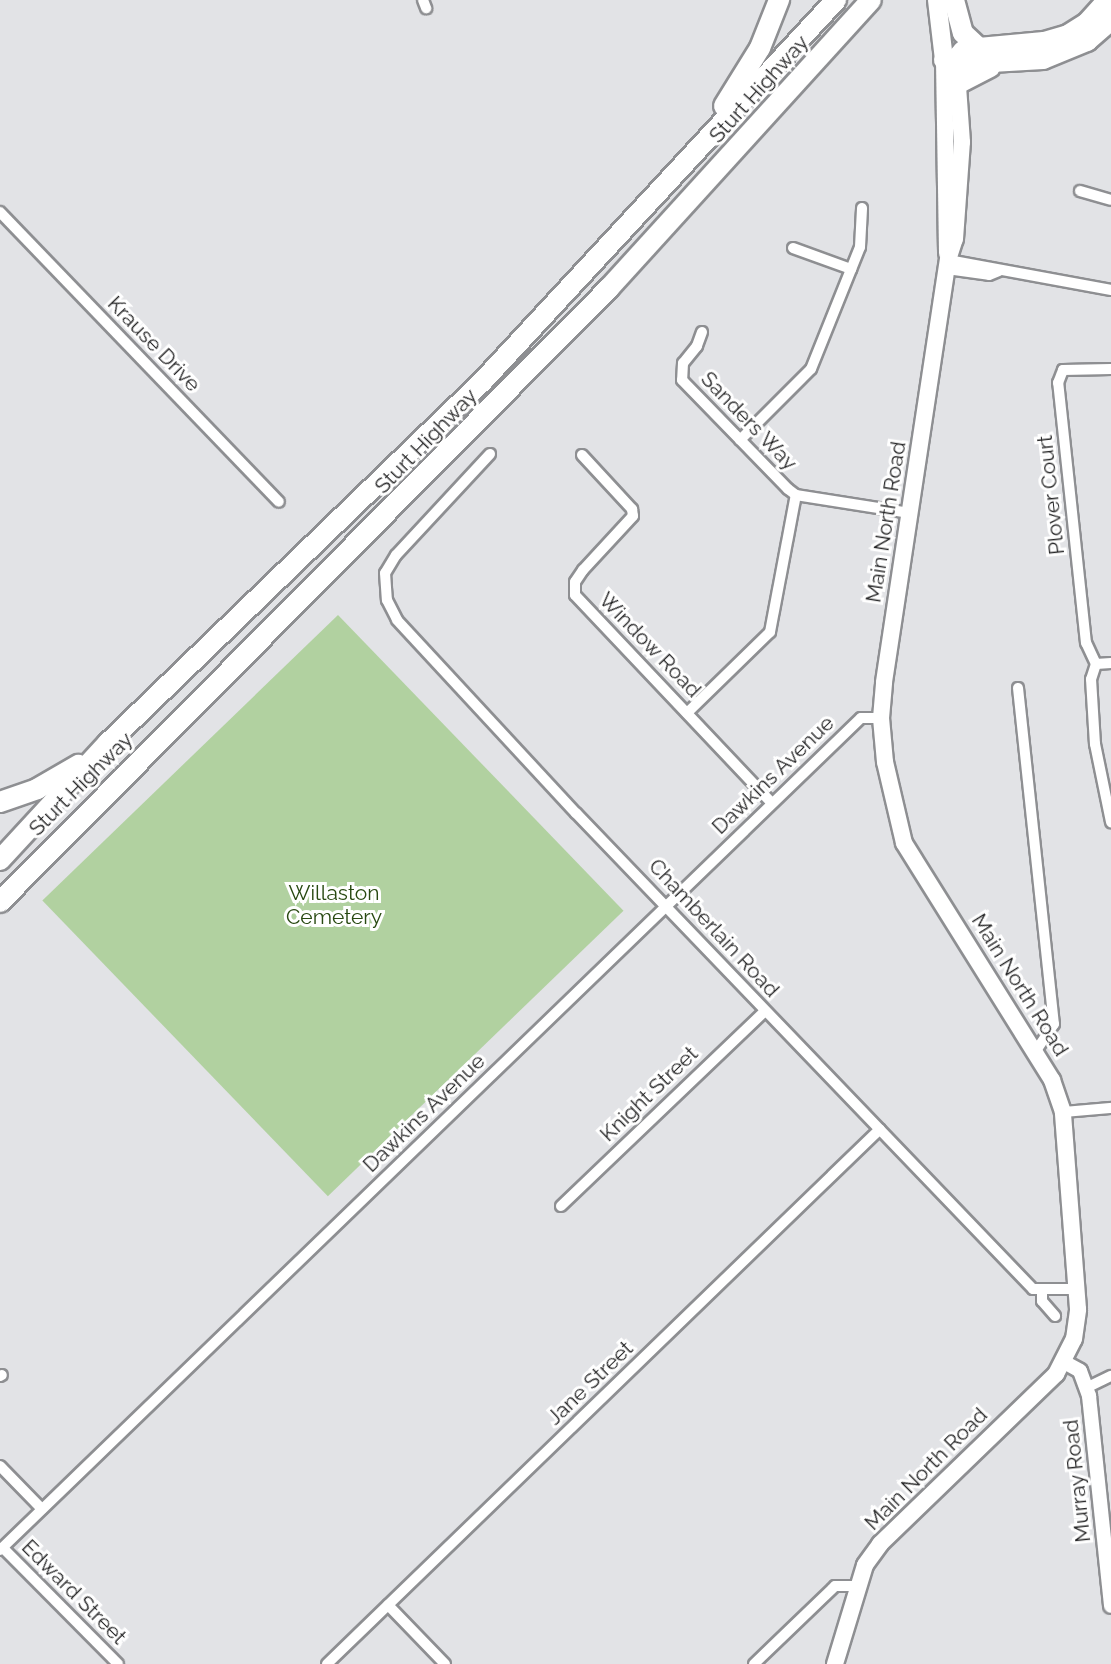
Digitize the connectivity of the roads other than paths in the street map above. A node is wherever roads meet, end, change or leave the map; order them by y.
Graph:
1 (779, 0) edge
2 (836, 0) edge
3 (871, 0) edge
4 (937, 0) edge
5 (952, 0) edge
6 (1108, 0) edge
7 (1111, 20) edge
8 (978, 48) junction
9 (950, 60) junction
10 (1007, 63) junction
11 (957, 84) junction
12 (665, 186) junction
13 (1080, 191) dead end
14 (1111, 200) edge
15 (862, 208) dead end
16 (0, 212) edge
17 (792, 248) dead end
18 (947, 264) junction
19 (851, 269) junction
20 (1111, 290) edge
21 (702, 332) dead end
22 (1111, 369) edge
23 (740, 440) junction
24 (490, 454) dead end
25 (582, 455) dead end
26 (796, 495) junction
27 (279, 502) dead end
28 (910, 513) junction
29 (1111, 663) edge
30 (1096, 664) junction
31 (1018, 687) dead end
32 (687, 713) junction
33 (881, 718) junction
34 (108, 743) junction
35 (0, 802) edge
36 (772, 803) junction
37 (1111, 822) edge
38 (0, 860) edge
39 (0, 902) edge
40 (667, 905) junction
41 (765, 1011) junction
42 (1036, 1051) junction
43 (1111, 1108) edge
44 (1063, 1112) junction
45 (880, 1129) junction
46 (561, 1206) dead end
47 (1077, 1289) junction
48 (1042, 1291) junction
49 (1055, 1316) dead end
50 (1064, 1362) junction
51 (1111, 1376) edge
52 (1086, 1388) junction
53 (0, 1466) edge
54 (42, 1509) junction
55 (1, 1549) edge
56 (857, 1586) junction
57 (388, 1605) junction
58 (1111, 1606) edge
59 (118, 1664) edge
60 (327, 1664) edge
61 (445, 1664) edge
62 (754, 1664) edge
63 (835, 1664) edge

1 - 12 highway
2 - 12 highway, Sturt Highway
3 - 39 highway, Sturt Highway
4 - 9 highway
5 - 8 highway
5 - 9 highway
6 - 8 highway
7 - 10 highway
8 - 9 highway
9 - 10 highway
9 - 11 main road, Main North Road
9 - 18 main road, Main North Road
10 - 11 highway
11 - 18 main road, Main North Road
12 - 34 highway, Sturt Highway
13 - 14 street
15 - 19 street
16 - 27 street, Krause Drive
17 - 19 street
18 - 20 street
18 - 28 main road, Main North Road
19 - 23 street
21 - 23 street, Sanders Way
22 - 30 street, Plover Court
23 - 26 street, Sanders Way
24 - 40 street, Chamberlain Road
25 - 32 street, Window Road
26 - 28 street, Sanders Way
26 - 32 street
28 - 33 main road, Main North Road
29 - 30 street
30 - 37 street
31 - 42 street
32 - 36 street, Window Road
33 - 36 street, Dawkins Avenue
33 - 42 main road, Main North Road
34 - 35 highway
34 - 38 highway, Sturt Highway
36 - 40 street, Dawkins Avenue
40 - 41 street, Chamberlain Road
40 - 54 street, Dawkins Avenue
41 - 45 street, Chamberlain Road
41 - 46 street, Knight Street
42 - 44 main road, Main North Road
43 - 44 street
44 - 47 main road, Main North Road
45 - 48 street, Chamberlain Road
45 - 57 street, Jane Street
47 - 48 street
47 - 50 main road, Main North Road
48 - 49 street, Chamberlain Road
50 - 52 street, Murray Road
50 - 56 main road, Main North Road
51 - 52 street
52 - 58 street, Murray Road
53 - 54 street
54 - 55 street, Dawkins Avenue
55 - 59 street, Edward Street
56 - 62 street
56 - 63 main road, Main North Road
57 - 60 street, Jane Street
57 - 61 street

